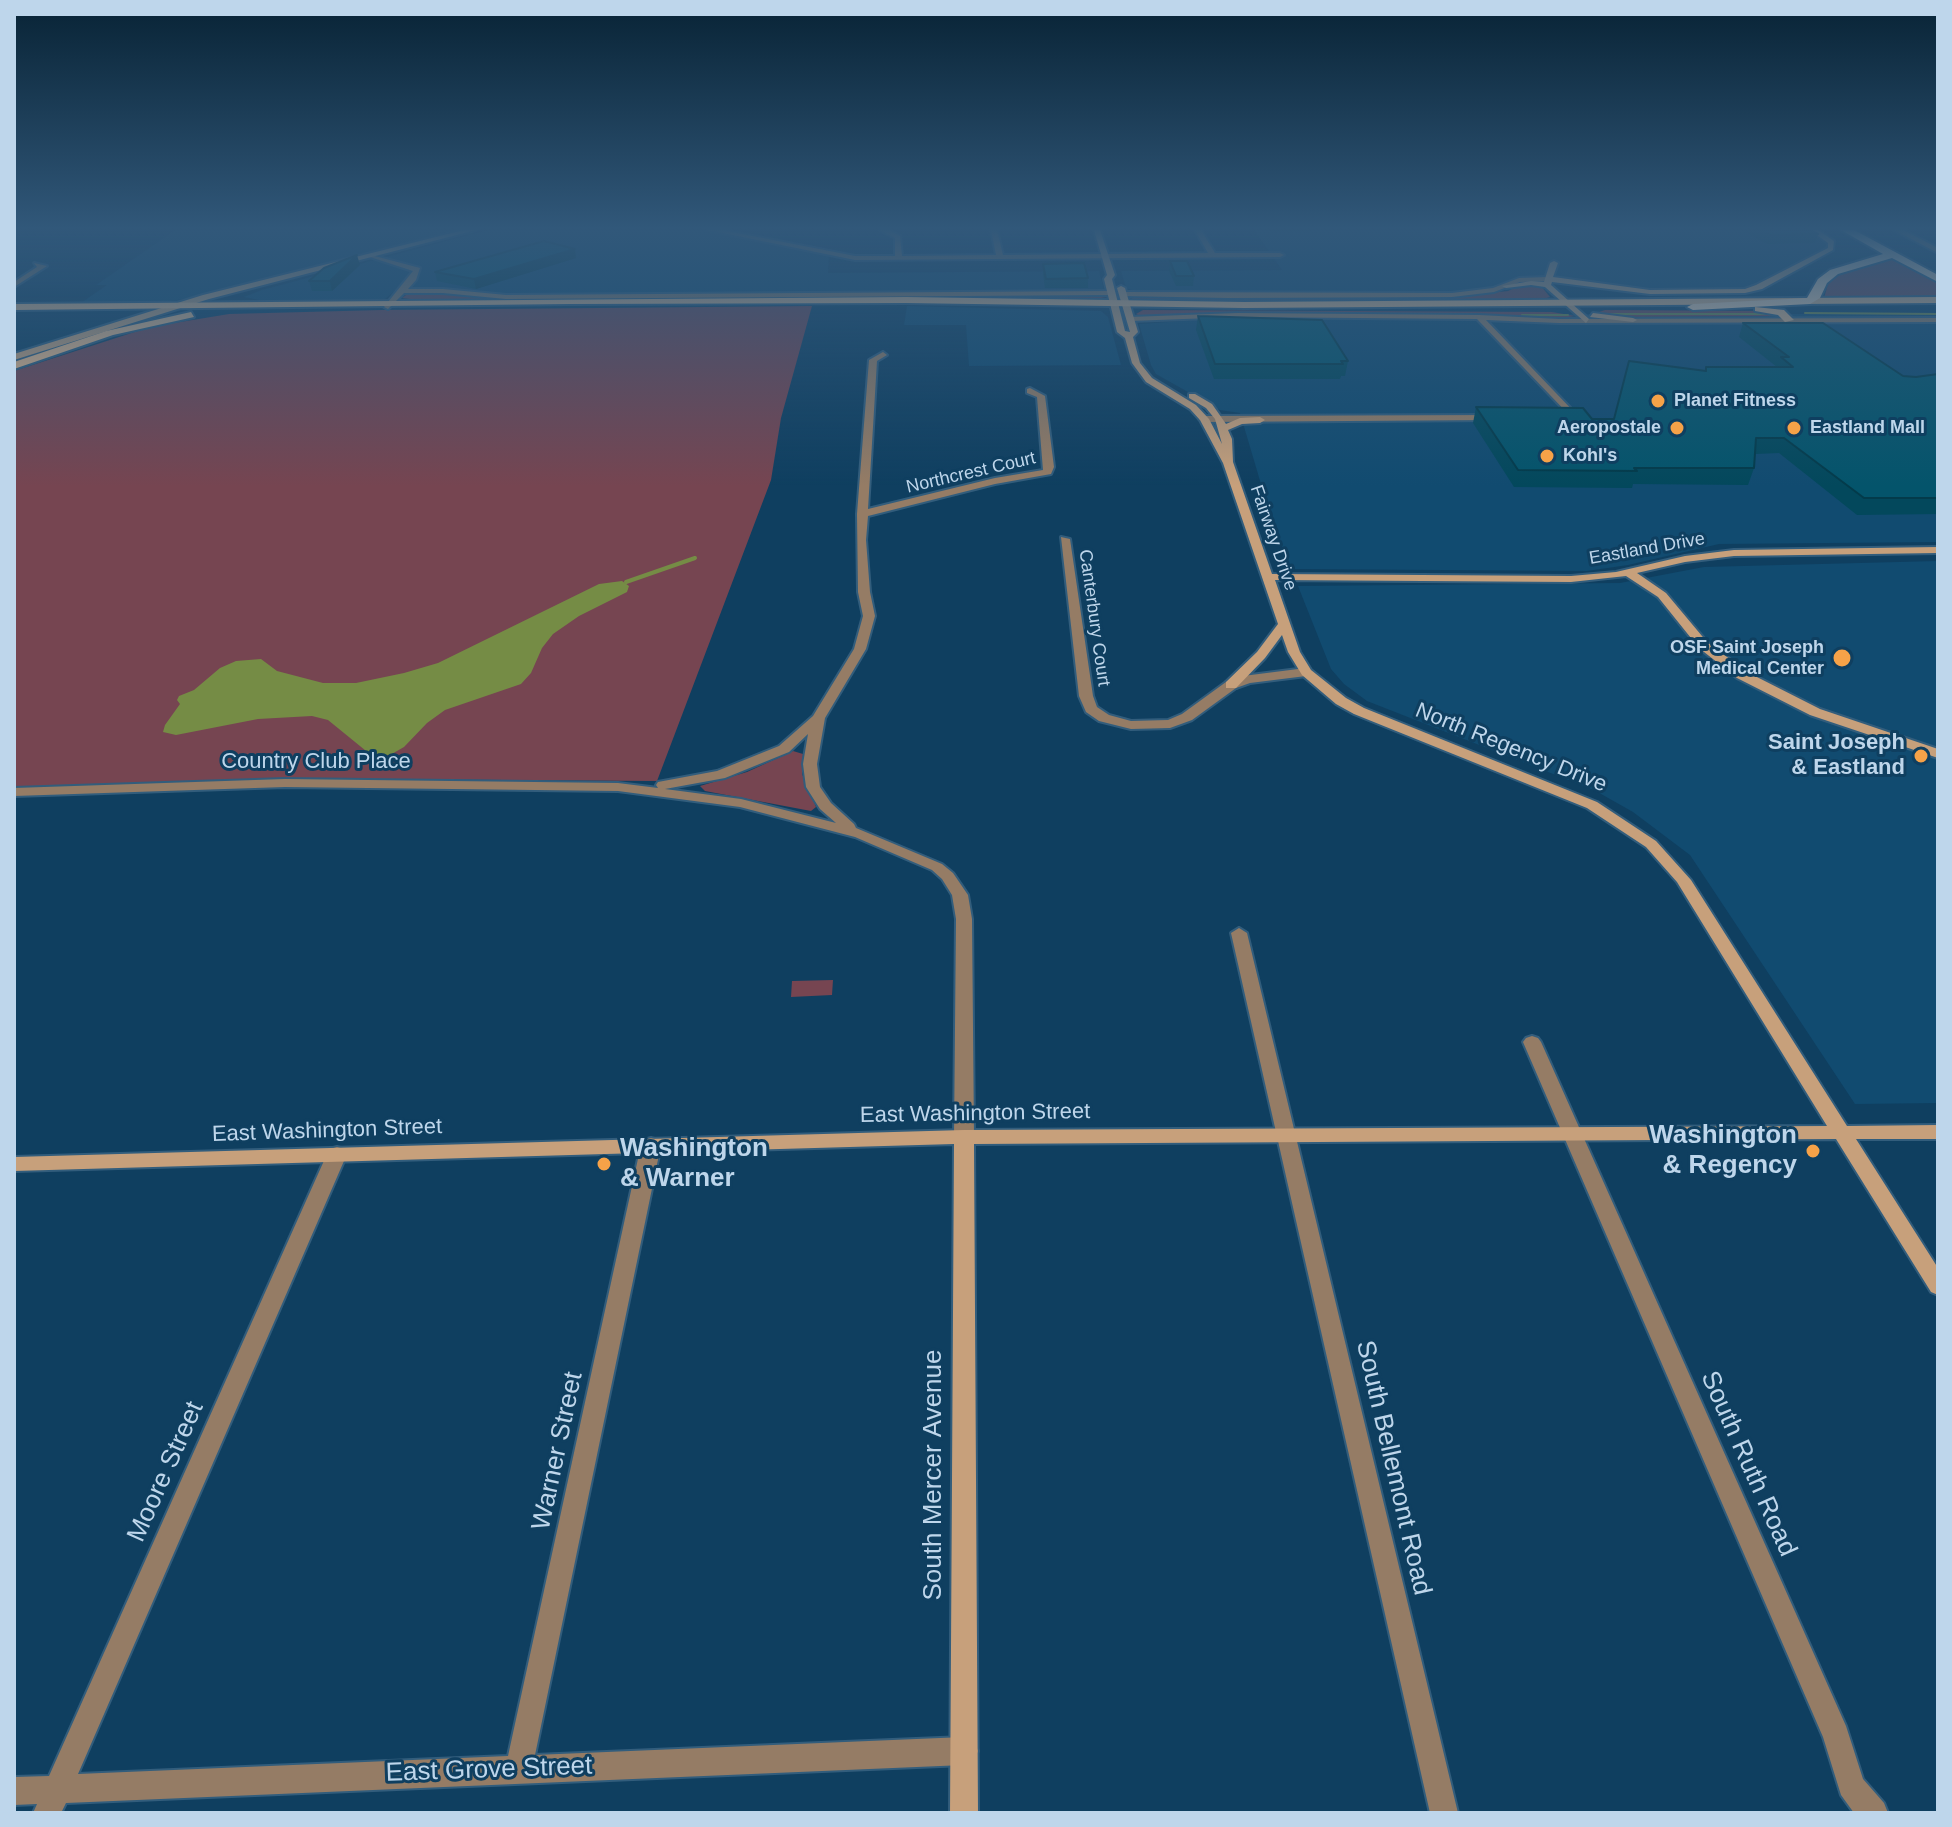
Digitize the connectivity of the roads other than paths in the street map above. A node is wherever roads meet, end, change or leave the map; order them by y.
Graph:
1 (146, 315) edge
2 (163, 315) edge
3 (188, 315) edge
4 (1117, 315) edge
5 (1129, 315) edge
6 (1269, 315) edge
7 (1498, 315) edge
8 (1612, 315) edge
9 (1783, 315) edge
10 (1800, 315) edge
11 (1479, 317) junction
12 (1789, 320) junction
13 (1805, 320) junction
14 (1938, 320) edge
15 (110, 333) junction
16 (1129, 337) junction
17 (883, 355) dead end
18 (14, 357) edge
19 (14, 366) edge
20 (1161, 387) junction
21 (1030, 391) dead end
22 (1203, 417) junction
23 (1510, 417) edge
24 (1558, 417) edge
25 (1321, 418) junction
26 (1260, 420) joint
27 (1220, 421) junction
28 (1228, 463) junction
29 (862, 514) junction
30 (1065, 539) dead end
31 (1938, 550) edge
32 (1629, 573) junction
33 (1267, 577) junction
34 (1284, 624) junction
35 (1306, 672) junction
36 (1231, 685) junction
37 (818, 718) junction
38 (1938, 754) edge
39 (618, 787) junction
40 (14, 792) edge
41 (860, 834) junction
42 (1239, 933) dead end
43 (1532, 1042) dead end
44 (1842, 1132) junction
45 (1938, 1132) edge
46 (1572, 1133) junction
47 (1287, 1136) junction
48 (964, 1137) junction
49 (651, 1145) junction
50 (337, 1154) junction
51 (14, 1164) edge
52 (1938, 1286) edge
53 (964, 1751) junction
54 (519, 1768) junction
55 (14, 1791) edge
56 (52, 1801) edge
57 (964, 1813) edge
58 (1444, 1813) edge
59 (1874, 1813) edge

1 - 18 main road
2 - 15 main road
3 - 15 main road
4 - 16 main road, Fairway Drive
5 - 16 main road, Fairway Drive
6 - 11 street
7 - 11 street
8 - 12 street
9 - 12 main road
10 - 13 main road
11 - 24 street
12 - 13 street
13 - 14 street
15 - 19 main road
16 - 20 main road, Fairway Drive
17 - 29 street, Country Club Place
20 - 22 main road, Fairway Drive
20 - 27 main road, Fairway Drive
21 - 29 street, Northcrest Court
22 - 27 street
22 - 28 main road, Fairway Drive
23 - 25 street
25 - 26 street
25 - 27 street
26 - 27 main road
27 - 28 main road, Fairway Drive
28 - 33 main road, Fairway Drive
29 - 37 street, Country Club Place
30 - 36 street, Canterbury Court
31 - 32 main road, Eastland Drive
32 - 33 main road, Eastland Drive
32 - 38 main road
33 - 34 main road, Fairway Drive
34 - 35 main road, North Regency Drive
34 - 36 main road
35 - 36 street, Canterbury Court
35 - 44 main road, North Regency Drive
37 - 39 street, Country Club Place
37 - 41 street, Country Club Place
39 - 40 street, Country Club Place
39 - 41 street, Country Club Place
41 - 48 street, Country Club Place
42 - 47 street, South Bellemont Road
43 - 46 street, South Ruth Road
44 - 45 main road, East Washington Street
44 - 46 main road, East Washington Street
44 - 52 main road, North Regency Drive
46 - 47 main road, East Washington Street
46 - 59 street, South Ruth Road
47 - 48 main road, East Washington Street
47 - 58 street, South Bellemont Road
48 - 49 main road, East Washington Street
48 - 53 main road, South Mercer Avenue
49 - 50 main road, East Washington Street
49 - 54 street, Warner Street
50 - 51 main road, East Washington Street
50 - 56 street, Moore Street
53 - 54 street, East Grove Street
53 - 57 main road, South Mercer Avenue
54 - 56 street, East Grove Street
55 - 56 street, East Grove Street

